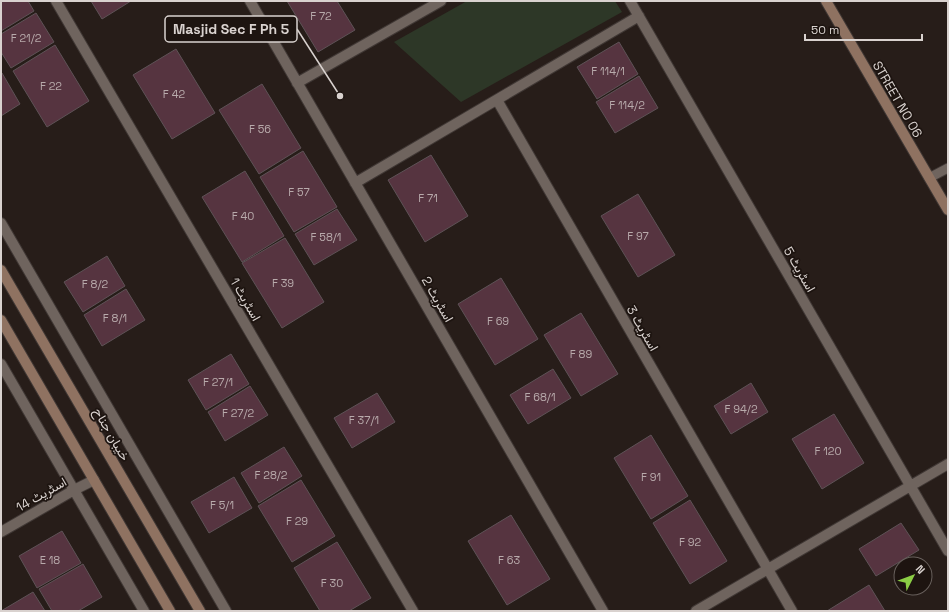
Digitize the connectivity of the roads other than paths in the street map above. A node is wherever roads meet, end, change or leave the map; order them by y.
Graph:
1 (56, 1) edge
2 (250, 1) edge
3 (630, 1) edge
4 (826, 1) edge
5 (435, 3) edge
6 (639, 16) junction
7 (297, 83) junction
8 (497, 100) junction
9 (948, 168) edge
10 (929, 178) junction
11 (355, 183) junction
12 (948, 210) edge
13 (1, 223) edge
14 (1, 270) edge
15 (1, 320) edge
16 (1, 364) edge
17 (948, 464) edge
18 (94, 480) junction
19 (910, 486) junction
20 (74, 490) junction
21 (1, 532) edge
22 (948, 550) edge
23 (767, 569) junction
24 (144, 611) edge
25 (170, 611) edge
26 (200, 611) edge
27 (226, 611) edge
28 (413, 611) edge
29 (603, 611) edge
30 (696, 611) edge
31 (792, 611) edge

1 - 28 street, اسٹریٹ 1
2 - 7 street, اسٹریٹ 2
3 - 6 street, اسٹریٹ 5
4 - 10 main road, STREET NO 06
5 - 7 street
6 - 8 street
6 - 19 street, اسٹریٹ 5
7 - 11 street, اسٹریٹ 2
8 - 11 street
8 - 23 street, اسٹریٹ 3
9 - 10 lane
10 - 12 main road, STREET NO 06
11 - 29 street, اسٹریٹ 2
13 - 27 street
14 - 26 main road, خیبان جناح
15 - 18 main road
16 - 20 street
17 - 19 street
18 - 20 street, اسٹریٹ 14
18 - 25 main road
19 - 22 street, اسٹریٹ 5
19 - 23 street
20 - 21 street, اسٹریٹ 14
20 - 24 street
23 - 30 street
23 - 31 street, اسٹریٹ 3

